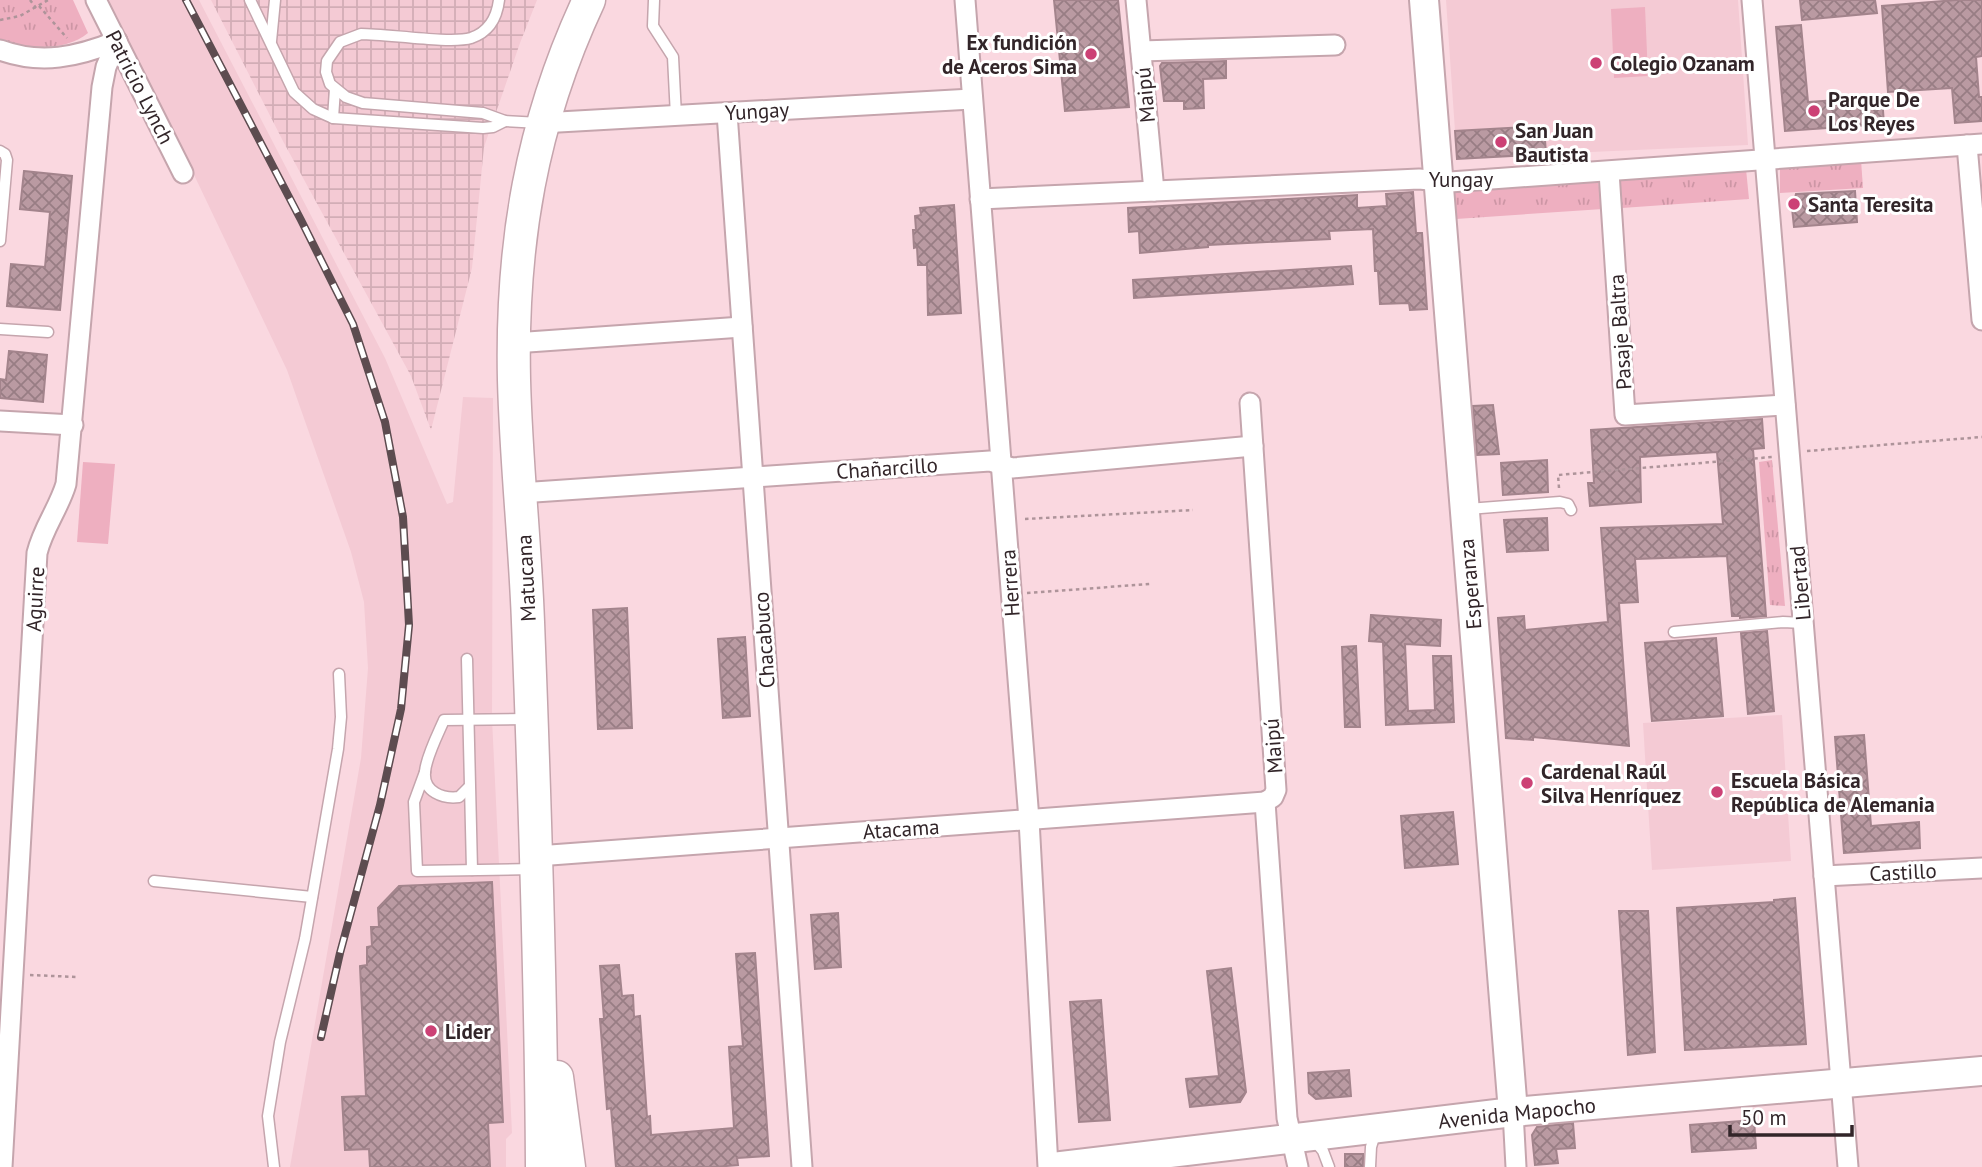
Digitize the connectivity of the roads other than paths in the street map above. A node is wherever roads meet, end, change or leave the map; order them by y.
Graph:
1 (96, 0) edge
2 (250, 0) edge
3 (275, 0) edge
4 (499, 0) edge
5 (589, 0) edge
6 (654, 0) edge
7 (965, 0) edge
8 (1136, 0) edge
9 (1424, 0) edge
10 (1752, 0) edge
11 (117, 41) junction
12 (270, 43) junction
13 (1335, 45) dead end
14 (0, 50) edge
15 (1141, 51) junction
16 (335, 89) junction
17 (972, 99) junction
18 (727, 113) junction
19 (676, 116) junction
20 (332, 118) junction
21 (505, 121) junction
22 (541, 123) junction
23 (1974, 144) edge
24 (0, 151) edge
25 (1765, 160) junction
26 (1609, 172) junction
27 (183, 173) dead end
28 (1437, 181) junction
29 (1154, 191) junction
30 (980, 198) junction
31 (0, 241) edge
32 (1982, 320) edge
33 (742, 327) junction
34 (0, 329) edge
35 (48, 331) dead end
36 (514, 343) junction
37 (1250, 403) dead end
38 (1785, 405) junction
39 (0, 421) edge
40 (73, 425) junction
41 (1253, 446) junction
42 (1001, 464) junction
43 (752, 477) junction
44 (520, 493) junction
45 (1464, 510) junction
46 (1571, 510) dead end
47 (1803, 623) junction
48 (1674, 632) dead end
49 (467, 659) dead end
50 (340, 674) dead end
51 (531, 719) junction
52 (468, 720) junction
53 (425, 772) junction
54 (469, 788) junction
55 (1265, 802) junction
56 (1029, 820) junction
57 (778, 839) junction
58 (537, 863) junction
59 (1982, 868) edge
60 (472, 870) junction
61 (1824, 876) junction
62 (154, 881) dead end
63 (312, 897) junction
64 (542, 1018) junction
65 (1982, 1071) edge
66 (1841, 1082) junction
67 (1513, 1112) junction
68 (1382, 1128) junction
69 (1302, 1137) junction
70 (2, 1167) edge
71 (274, 1167) edge
72 (542, 1167) edge
73 (569, 1167) edge
74 (802, 1167) edge
75 (1051, 1167) edge
76 (1298, 1167) edge
77 (1329, 1167) edge
78 (1370, 1167) edge
79 (1516, 1167) edge
80 (1847, 1167) edge

1 - 11 street, Patricio Lynch
2 - 12 lane
3 - 12 lane
4 - 16 lane
5 - 22 main road, Matucana
6 - 19 lane
7 - 17 street, Herrera
8 - 15 street, Maipú
9 - 28 main road, Esperanza
10 - 25 street, Libertad
11 - 14 street
11 - 27 street, Patricio Lynch
11 - 40 street, Aguirre
12 - 20 lane
13 - 15 street
15 - 29 street, Maipú
16 - 20 lane
16 - 21 lane
17 - 18 street, Yungay
17 - 30 street, Herrera
18 - 19 street, Yungay
18 - 33 street, Chacabuco
19 - 22 street, Yungay
20 - 21 lane
21 - 22 lane
22 - 36 main road, Matucana
23 - 25 street, Yungay
23 - 32 street
24 - 31 lane
25 - 26 street, Yungay
25 - 38 street, Libertad
26 - 28 street, Yungay
26 - 38 street, Pasaje Baltra
28 - 29 street, Yungay
28 - 45 main road, Esperanza
29 - 30 street, Yungay
30 - 42 street, Herrera
33 - 36 street
33 - 43 street, Chacabuco
34 - 35 lane
36 - 44 main road, Matucana
37 - 41 street, Maipú
38 - 47 street, Libertad
39 - 40 street
40 - 70 street, Aguirre
41 - 42 street, Chañarcillo
41 - 55 street, Maipú
42 - 43 street, Chañarcillo
42 - 56 street, Herrera
43 - 44 street, Chañarcillo
43 - 57 street, Chacabuco
44 - 51 main road, Matucana
45 - 46 lane
45 - 67 main road, Esperanza
47 - 48 lane
47 - 61 street, Libertad
49 - 52 lane
50 - 63 lane
51 - 52 lane
51 - 58 main road, Matucana
52 - 53 lane
52 - 54 lane
53 - 54 lane
53 - 60 lane
54 - 60 lane
55 - 56 street, Atacama
55 - 69 street, Maipú
56 - 57 street, Atacama
56 - 75 street, Herrera
57 - 58 street, Atacama
57 - 74 street, Chacabuco
58 - 60 lane
58 - 64 main road, Matucana
59 - 61 street, Castillo
61 - 66 street, Libertad
62 - 63 lane
63 - 71 lane
64 - 72 main road, Matucana
64 - 73 main road
65 - 66 main road, Avenida Mapocho
66 - 67 main road, Avenida Mapocho
66 - 80 street, Libertad
67 - 68 main road, Avenida Mapocho
67 - 79 street, Esperanza
68 - 69 main road, Avenida Mapocho
68 - 78 lane
69 - 75 main road, Avenida Mapocho
69 - 76 street, Maipú
69 - 77 lane

